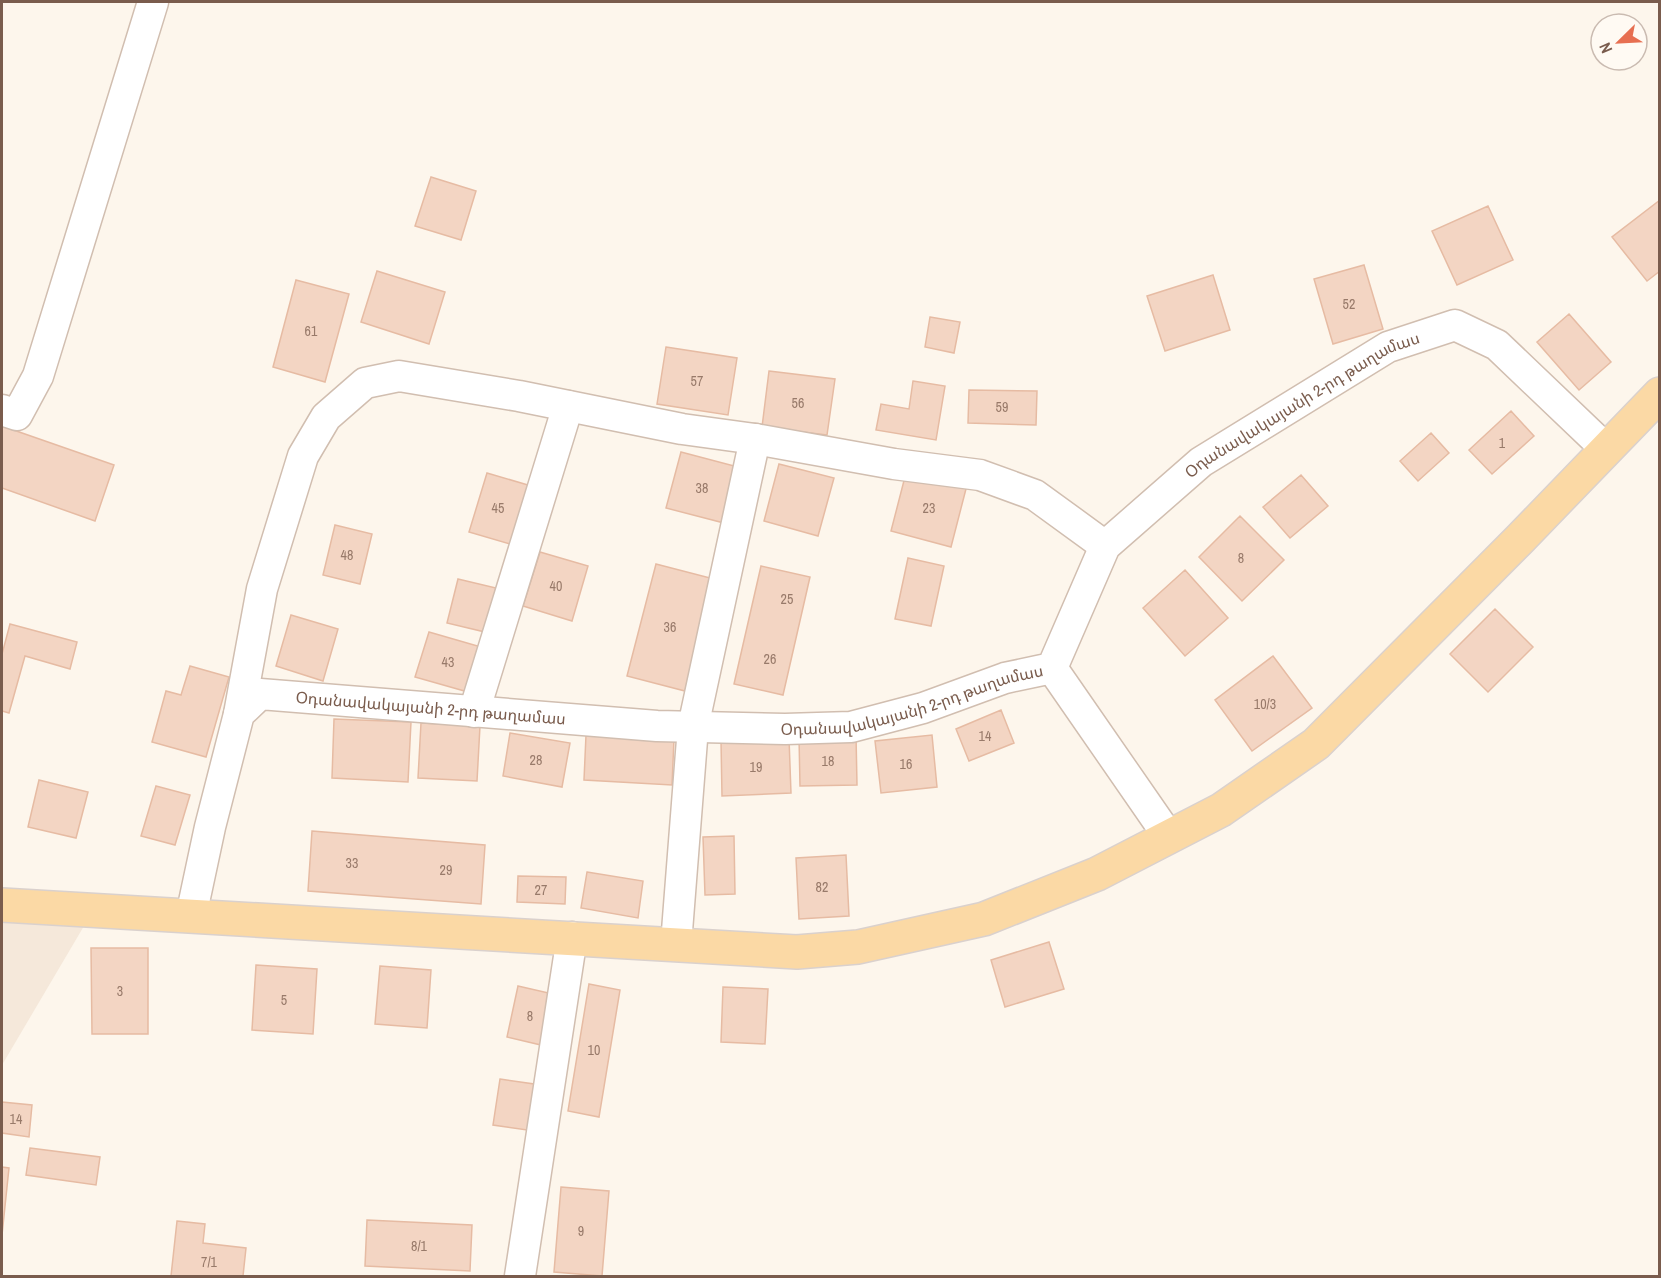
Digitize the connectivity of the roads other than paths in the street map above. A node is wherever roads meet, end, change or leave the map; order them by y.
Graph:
1 (153, 2) edge
2 (1659, 394) edge
3 (568, 406) junction
4 (2, 410) edge
5 (755, 439) junction
6 (1606, 449) junction
7 (1106, 546) junction
8 (1052, 668) junction
9 (474, 712) junction
10 (239, 714) junction
11 (693, 727) junction
12 (1168, 837) junction
13 (2, 905) edge
14 (191, 916) junction
15 (572, 938) junction
16 (676, 944) junction
17 (520, 1276) edge

1 - 4 street
2 - 6 main road
3 - 5 street
3 - 9 street
3 - 10 street
5 - 7 street
5 - 11 street
6 - 7 street, Օդանավակայանի 2-րդ թաղամաս
6 - 12 main road
7 - 8 street, Օդանավակայանի 2-րդ թաղամաս
8 - 11 street, Օդանավակայանի 2-րդ թաղամաս
8 - 12 street
9 - 10 street, Օդանավակայանի 2-րդ թաղամաս
9 - 11 street, Օդանավակայանի 2-րդ թաղամաս
10 - 14 street
11 - 16 street
12 - 16 main road
13 - 14 main road
14 - 15 main road
15 - 16 main road
15 - 17 street

